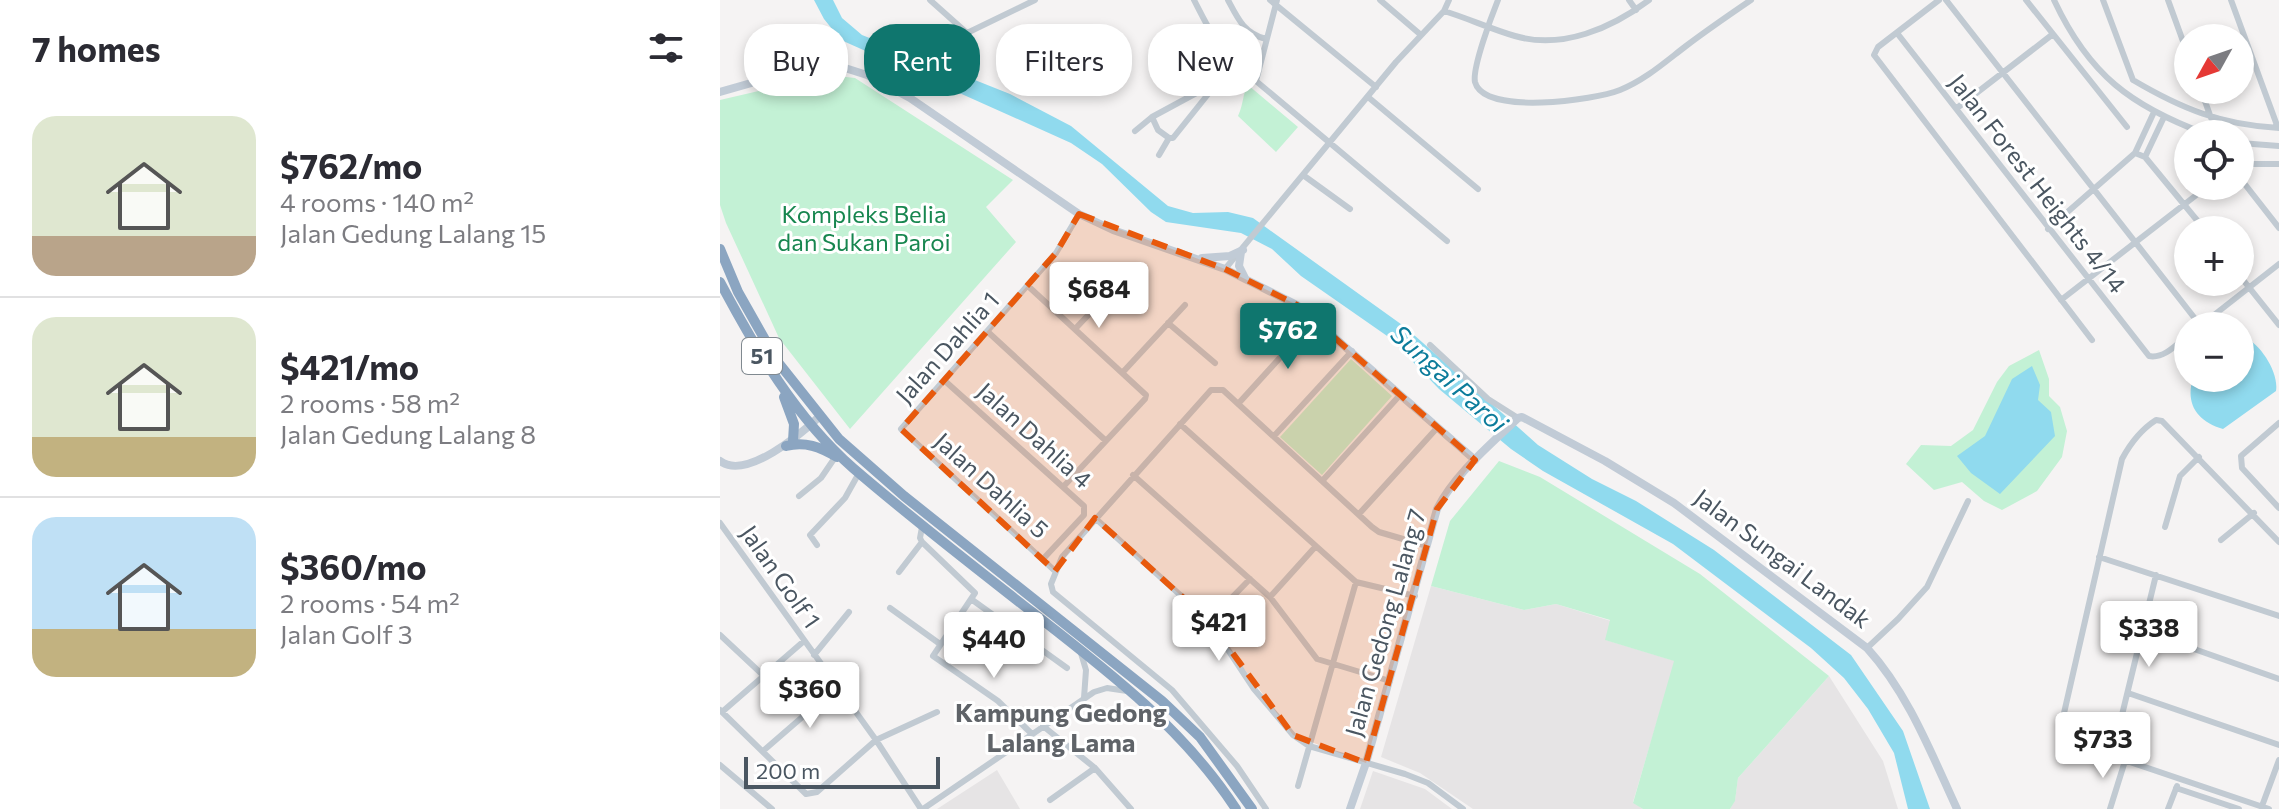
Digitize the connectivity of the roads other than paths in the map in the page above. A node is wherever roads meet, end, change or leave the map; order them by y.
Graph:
1 (930, 0) edge
2 (1035, 0) edge
3 (1194, 0) edge
4 (1228, 0) edge
5 (1380, 0) edge
6 (1449, 0) edge
7 (1498, 0) edge
8 (1629, 0) edge
9 (1649, 0) edge
10 (1751, 0) edge
11 (1939, 0) edge
12 (1946, 0) edge
13 (2026, 0) edge
14 (2054, 0) edge
15 (2103, 0) edge
16 (2168, 0) edge
17 (2231, 0) edge
18 (1274, 2) edge
19 (1636, 10) junction
20 (1444, 11) junction
21 (957, 24) edge
22 (1206, 24) edge
23 (2177, 24) edge
24 (1488, 25) junction
25 (980, 27) edge
26 (1897, 33) junction
27 (2053, 34) junction
28 (1421, 35) junction
29 (1266, 39) junction
30 (1262, 56) edge
31 (2004, 72) junction
32 (2133, 80) junction
33 (1262, 86) edge
34 (1376, 87) junction
35 (720, 92) edge
36 (2125, 94) junction
37 (1192, 96) edge
38 (1207, 96) edge
39 (1368, 97) junction
40 (910, 98) joint
41 (2206, 104) edge
42 (1957, 108) junction
43 (2154, 112) junction
44 (1152, 117) junction
45 (2164, 117) junction
46 (2211, 118) junction
47 (2174, 121) edge
48 (2127, 127) dead end
49 (2278, 128) edge
50 (1135, 131) dead end
51 (1169, 138) junction
52 (1330, 143) junction
53 (2254, 144) edge
54 (2279, 146) edge
55 (2135, 153) junction
56 (1159, 155) dead end
57 (2145, 157) junction
58 (2254, 164) edge
59 (2279, 164) edge
60 (1303, 175) junction
61 (1478, 189) dead end
62 (2093, 190) junction
63 (2254, 196) edge
64 (2190, 200) edge
65 (2185, 204) junction
66 (1350, 209) dead end
67 (1079, 214) junction
68 (2194, 216) edge
69 (2279, 228) edge
70 (2048, 229) junction
71 (1447, 241) dead end
72 (2135, 243) junction
73 (720, 249) edge
74 (1242, 251) junction
75 (1197, 259) junction
76 (2279, 264) edge
77 (1225, 269) junction
78 (1129, 272) dead end
79 (1245, 278) junction
80 (2087, 279) junction
81 (720, 282) edge
82 (2254, 283) edge
83 (1028, 286) junction
84 (2254, 293) edge
85 (2238, 296) edge
86 (2061, 300) junction
87 (1185, 305) dead end
88 (2189, 312) edge
89 (2218, 312) edge
90 (1315, 319) junction
91 (1168, 323) junction
92 (2279, 325) edge
93 (1075, 329) junction
94 (988, 332) junction
95 (2092, 340) dead end
96 (1430, 345) dead end
97 (2174, 346) edge
98 (1352, 351) junction
99 (762, 356) junction
100 (1215, 363) dead end
101 (1123, 372) junction
102 (945, 381) junction
103 (1400, 395) junction
104 (1238, 404) junction
105 (816, 420) junction
106 (1515, 421) junction
107 (2279, 423) edge
108 (1180, 424) junction
109 (1437, 428) junction
110 (901, 429) joint
111 (1274, 436) junction
112 (1105, 440) junction
113 (789, 444) junction
114 (836, 456) junction
115 (2199, 457) junction
116 (1475, 460) junction
117 (722, 464) edge
118 (856, 470) junction
119 (1133, 475) junction
120 (882, 478) junction
121 (1323, 480) junction
122 (1063, 487) junction
123 (799, 496) dead end
124 (1968, 501) dead end
125 (902, 508) junction
126 (2279, 508) edge
127 (2254, 513) junction
128 (1359, 514) junction
129 (1095, 518) junction
130 (720, 523) edge
131 (923, 525) junction
132 (2165, 527) dead end
133 (2221, 540) dead end
134 (922, 542) junction
135 (2279, 542) edge
136 (817, 545) dead end
137 (1316, 546) junction
138 (1427, 546) junction
139 (2099, 557) junction
140 (1044, 558) junction
141 (1055, 571) junction
142 (899, 572) dead end
143 (2156, 575) junction
144 (1250, 579) junction
145 (1356, 582) junction
146 (973, 596) junction
147 (1415, 596) junction
148 (1270, 597) junction
149 (890, 608) dead end
150 (849, 612) dead end
151 (2279, 616) edge
152 (1209, 621) junction
153 (2143, 631) junction
154 (720, 635) edge
155 (804, 641) junction
156 (940, 644) junction
157 (1867, 648) junction
158 (1080, 649) junction
159 (814, 655) junction
160 (1333, 665) junction
161 (1067, 668) dead end
162 (764, 676) junction
163 (2279, 679) edge
164 (1390, 681) junction
165 (837, 687) junction
166 (1172, 690) junction
167 (1134, 693) junction
168 (2128, 693) junction
169 (1084, 698) junction
170 (1162, 701) junction
171 (721, 711) edge
172 (937, 712) dead end
173 (1043, 726) junction
174 (1032, 734) junction
175 (876, 740) junction
176 (2279, 745) edge
177 (1309, 746) junction
178 (763, 751) junction
179 (2112, 756) junction
180 (2279, 760) edge
181 (2125, 761) junction
182 (1366, 763) junction
183 (720, 765) edge
184 (1095, 768) junction
185 (2177, 784) junction
186 (1298, 786) dead end
187 (1050, 800) dead end
188 (2266, 808) edge
189 (772, 809) edge
190 (922, 809) edge
191 (1131, 809) edge
192 (1236, 809) edge
193 (1252, 809) edge
194 (1266, 809) edge
195 (1350, 809) edge
196 (1463, 809) edge
197 (1957, 809) edge
198 (2110, 809) edge
199 (2168, 809) edge
200 (2239, 809) edge

1 - 21 street
2 - 25 street
3 - 22 street
4 - 29 street
5 - 28 street
6 - 20 street
7 - 24 street
8 - 19 street
9 - 19 street
10 - 24 street
11 - 26 street
12 - 31 street
13 - 27 street
14 - 36 street
15 - 32 street
16 - 23 street
17 - 49 street
18 - 29 street
18 - 34 street
19 - 24 street
20 - 24 street
20 - 28 street
26 - 42 street, Jalan Forest Heights 4/14
26 - 86 street
27 - 31 street
27 - 48 street
28 - 34 street
29 - 30 street
31 - 42 street
31 - 62 street
32 - 36 street
32 - 46 street
33 - 52 street
34 - 39 street
35 - 40 street
36 - 43 street
37 - 44 street
38 - 51 street
39 - 52 street
39 - 61 street
40 - 67 street
41 - 46 street
42 - 70 street, Jalan Forest Heights 4/14
43 - 45 street
43 - 55 street
44 - 50 street
44 - 51 street
45 - 47 street
45 - 57 street
46 - 49 street
51 - 56 street
52 - 60 street
52 - 71 street
53 - 54 street
55 - 57 street
55 - 62 street
57 - 65 street
58 - 59 street
60 - 66 street
60 - 74 street
62 - 70 street
62 - 72 street
63 - 69 street
64 - 65 street
65 - 68 street
65 - 72 street
67 - 75 street
67 - 83 street, Jalan Dahlia 1
70 - 80 street, Jalan Forest Heights 4/14
72 - 80 street
72 - 88 street
73 - 105 highway, 51
74 - 75 street
74 - 77 street
74 - 79 street
75 - 77 street
76 - 82 street
77 - 79 street
78 - 93 street
79 - 90 street
80 - 86 street
80 - 97 street, Jalan Forest Heights 4/14
81 - 99 highway, 51
83 - 93 street
83 - 94 street, Jalan Dahlia 1
84 - 92 street
85 - 89 street
86 - 95 street
87 - 91 street
90 - 98 street
90 - 104 street
91 - 100 street
91 - 101 street
93 - 101 street
94 - 102 street, Jalan Dahlia 1
94 - 112 street
96 - 106 street
98 - 103 street
98 - 111 street
99 - 105 highway, 51
99 - 113 highway
101 - 112 street
102 - 110 street, Jalan Dahlia 1
102 - 122 street, Jalan Dahlia 4
103 - 109 street
103 - 121 street
104 - 108 street
104 - 111 street
105 - 113 street
105 - 118 highway, 51
105 - 120 highway, 51
106 - 116 street, Jalan Gedong Lalang 7
106 - 157 street, Jalan Sungai Landak
107 - 126 street
108 - 119 street
108 - 137 street
109 - 116 street
109 - 128 street
110 - 140 street, Jalan Dahlia 5
111 - 121 street
112 - 122 street
113 - 114 highway
113 - 117 street
114 - 118 highway
114 - 123 street
115 - 127 street
115 - 132 street
115 - 139 street
116 - 138 street, Jalan Gedong Lalang 7
118 - 125 highway, 51
118 - 136 street
119 - 129 street
119 - 144 street
120 - 125 highway
120 - 170 highway, 51
121 - 128 street
122 - 140 street, Jalan Dahlia 4
124 - 157 street
125 - 131 highway, 51
127 - 133 street
127 - 135 street
128 - 138 street
129 - 141 street
129 - 152 street
130 - 155 street, Jalan Golf 1
131 - 134 street
131 - 158 highway, 51
134 - 142 street
134 - 146 street
137 - 145 street
137 - 148 street
138 - 147 street, Jalan Gedong Lalang 7
139 - 143 street
139 - 179 street
140 - 141 street, Jalan Dahlia 5
141 - 166 street
143 - 151 street
143 - 153 street
144 - 148 street
144 - 152 street
145 - 147 street
145 - 160 street
146 - 156 street
146 - 161 street
147 - 164 street, Jalan Gedong Lalang 7
148 - 160 street
149 - 156 street
150 - 159 street
152 - 177 street
153 - 163 street
153 - 168 street
154 - 162 street
155 - 159 street, Jalan Golf 1
155 - 162 street
156 - 174 street
157 - 197 street, Jalan Sungai Landak
158 - 167 highway, 51
158 - 169 street
159 - 165 street, Jalan Golf 1
160 - 164 street
160 - 177 street
162 - 171 street
164 - 182 street, Jalan Gedong Lalang 7
165 - 175 street, Jalan Golf 1
165 - 178 street
166 - 170 street
166 - 194 street
167 - 169 street
167 - 192 highway, 51
168 - 176 street
168 - 179 street
169 - 173 street
170 - 193 highway, 51
171 - 178 street
172 - 175 street
173 - 174 street
173 - 184 street
174 - 190 street
175 - 178 street
175 - 190 street, Jalan Golf 1
177 - 182 street
177 - 186 street
179 - 181 street
180 - 188 street
181 - 185 street
181 - 198 street
182 - 195 street, Jalan Gedong Lalang 7
182 - 196 street
183 - 189 street
184 - 187 street
184 - 191 street
185 - 188 street
185 - 199 street
185 - 200 street

